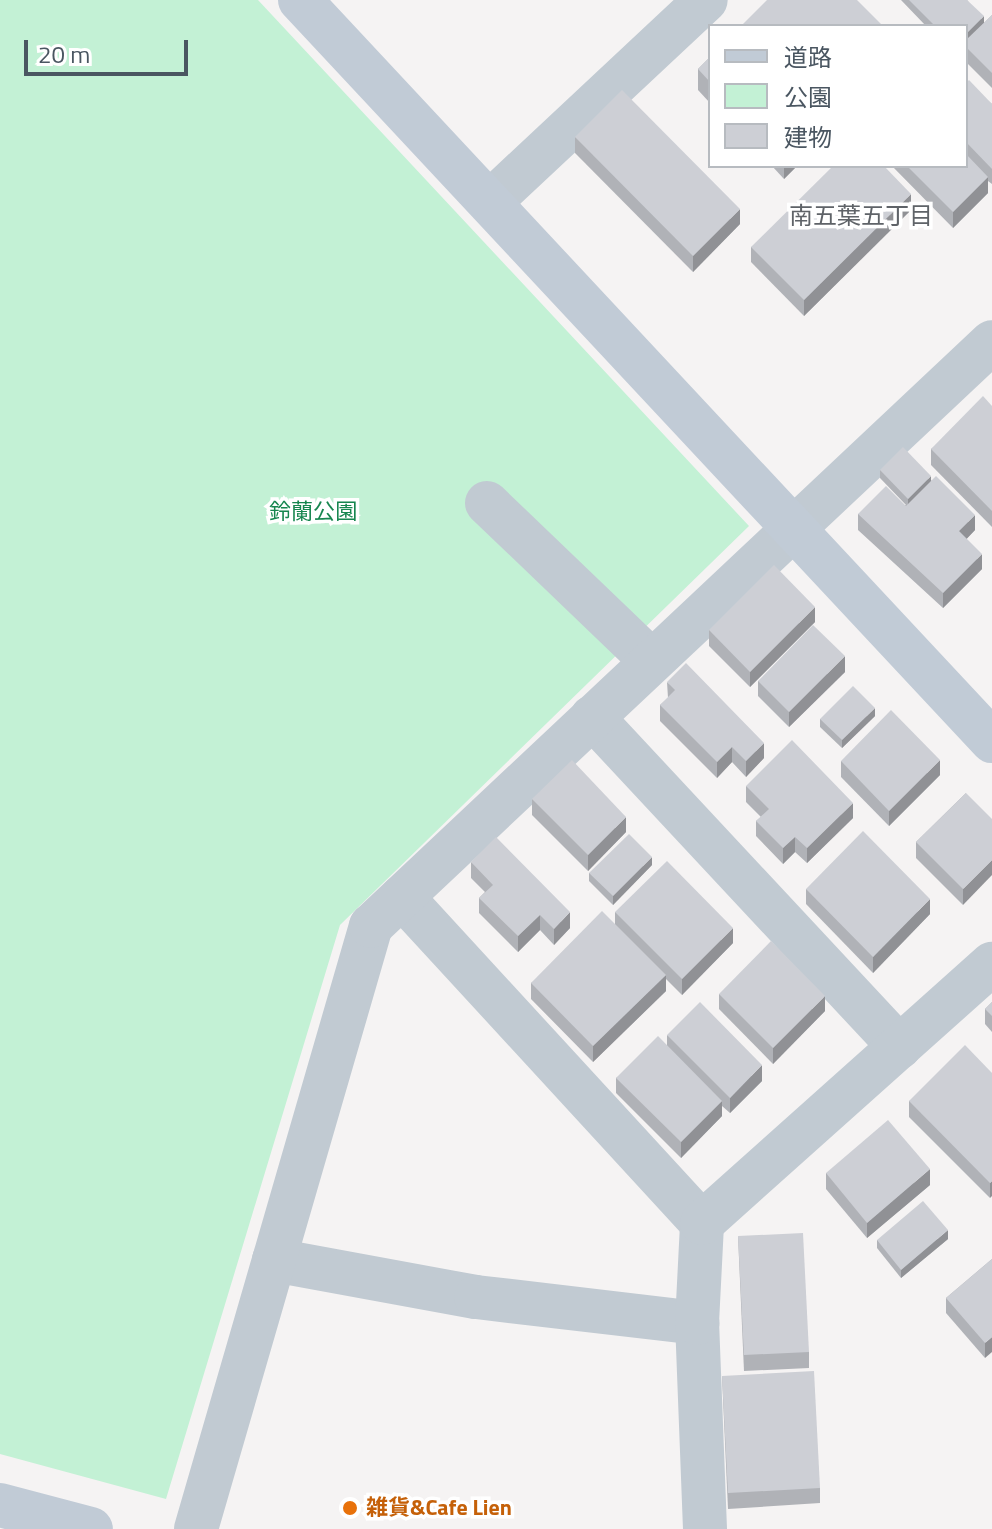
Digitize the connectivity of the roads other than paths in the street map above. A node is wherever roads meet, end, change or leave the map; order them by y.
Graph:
1 (300, 0) edge
2 (706, 0) edge
3 (491, 201) junction
4 (992, 342) edge
5 (487, 503) dead end
6 (796, 526) junction
7 (652, 661) junction
8 (592, 717) junction
9 (992, 741) edge
10 (402, 897) junction
11 (992, 964) edge
12 (900, 1047) junction
13 (702, 1223) junction
14 (274, 1260) junction
15 (697, 1323) junction
16 (0, 1505) edge
17 (91, 1529) edge
18 (196, 1529) edge
19 (705, 1529) edge

1 - 3 street
2 - 3 street
3 - 6 street
4 - 6 street
5 - 7 street
6 - 7 street
6 - 9 street
7 - 8 street
8 - 10 street
8 - 12 street
10 - 13 street
10 - 14 street
11 - 12 street
12 - 13 street
13 - 15 street
14 - 15 street
14 - 18 street
15 - 19 street
16 - 17 street

